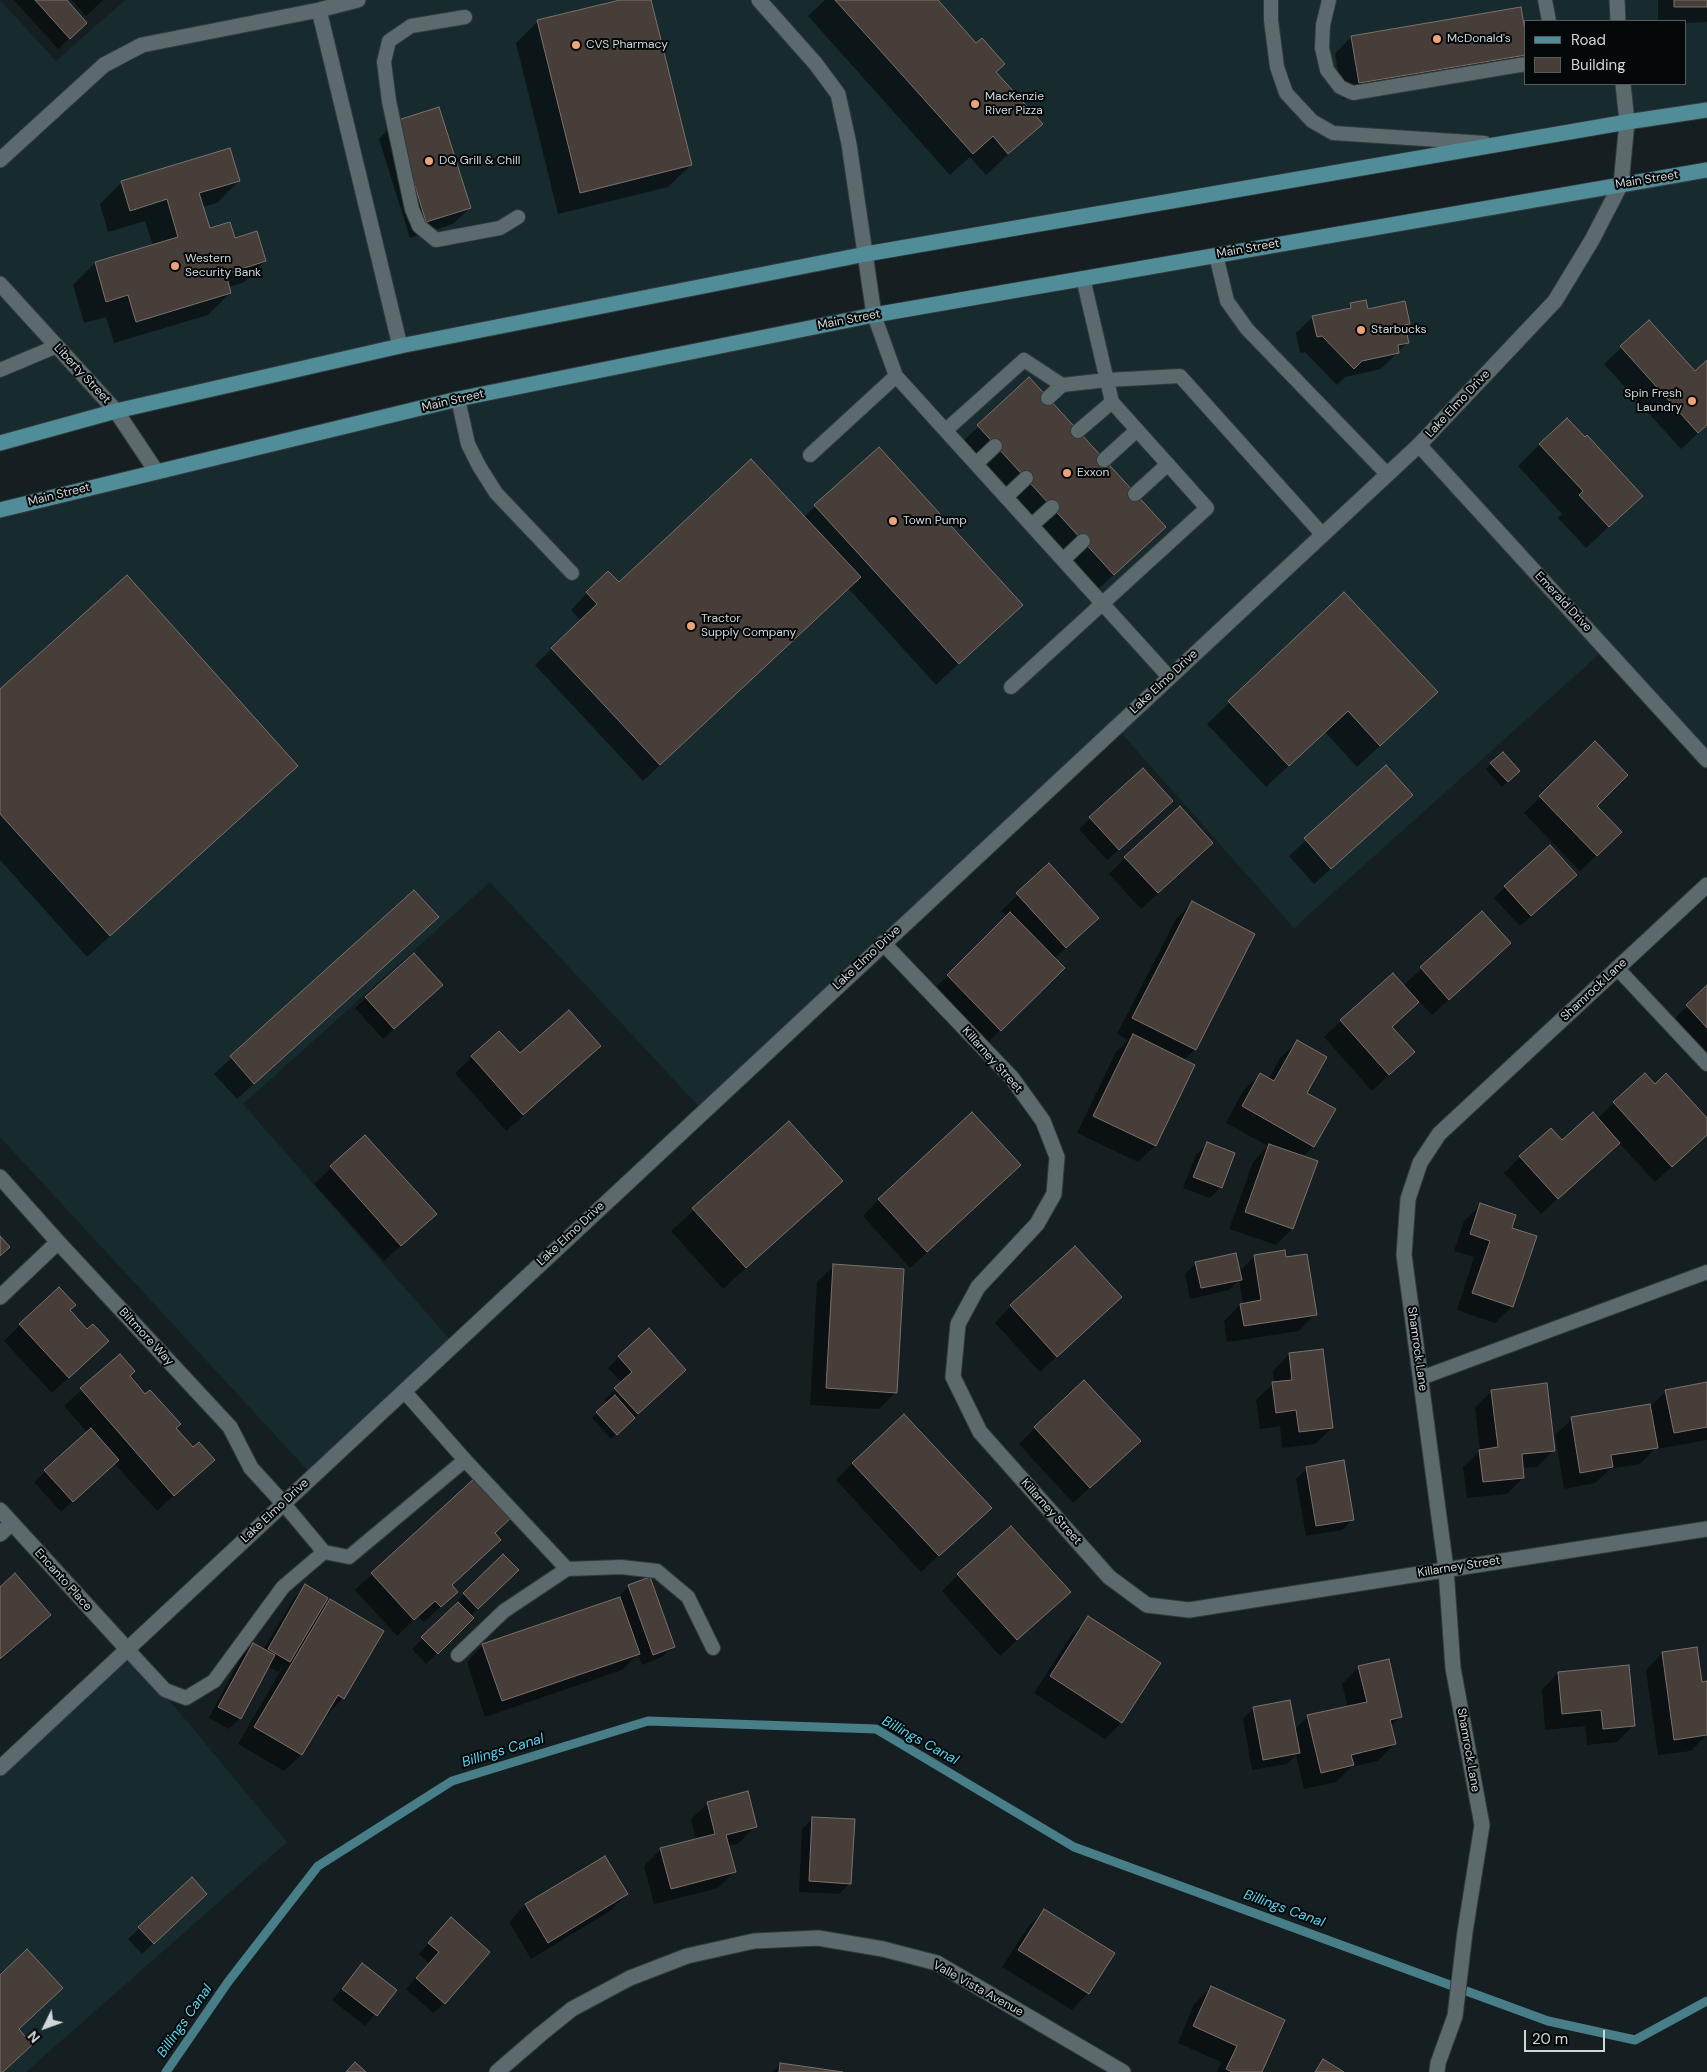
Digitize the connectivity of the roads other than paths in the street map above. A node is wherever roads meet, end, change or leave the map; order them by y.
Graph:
1 (358, 0) edge
2 (759, 0) edge
3 (1271, 0) edge
4 (1329, 0) edge
5 (1545, 0) edge
6 (1617, 0) edge
7 (319, 10) junction
8 (465, 17) dead end
9 (1549, 20) edge
10 (1618, 20) edge
11 (1524, 64) edge
12 (1623, 85) edge
13 (1707, 110) edge
14 (1627, 122) junction
15 (1496, 144) junction
16 (0, 160) edge
17 (1707, 170) edge
18 (1622, 184) junction
19 (518, 216) dead end
20 (866, 254) junction
21 (1216, 255) junction
22 (1083, 278) junction
23 (0, 284) edge
24 (874, 315) junction
25 (57, 346) junction
26 (400, 346) junction
27 (0, 370) edge
28 (896, 376) junction
29 (1107, 380) junction
30 (1062, 384) junction
31 (1048, 398) dead end
32 (458, 399) junction
33 (1112, 402) junction
34 (116, 411) junction
35 (946, 430) junction
36 (1137, 430) junction
37 (1078, 431) dead end
38 (0, 443) edge
39 (1418, 445) junction
40 (996, 446) dead end
41 (810, 455) dead end
42 (1104, 460) dead end
43 (976, 464) junction
44 (1168, 464) junction
45 (156, 471) junction
46 (1387, 474) junction
47 (1026, 478) dead end
48 (1135, 494) dead end
49 (1006, 497) junction
50 (1052, 507) dead end
51 (0, 510) edge
52 (1032, 525) junction
53 (1322, 534) junction
54 (1083, 541) dead end
55 (1063, 560) junction
56 (572, 573) dead end
57 (1103, 604) junction
58 (1169, 677) junction
59 (1011, 688) dead end
60 (1707, 760) edge
61 (1707, 885) edge
62 (883, 943) junction
63 (1617, 968) junction
64 (1707, 1064) edge
65 (0, 1176) edge
66 (58, 1242) junction
67 (1707, 1272) edge
68 (0, 1297) edge
69 (1420, 1378) junction
70 (404, 1391) junction
71 (465, 1460) junction
72 (284, 1503) junction
73 (0, 1510) edge
74 (12, 1523) junction
75 (1707, 1529) edge
76 (0, 1534) edge
77 (324, 1552) junction
78 (567, 1569) junction
79 (1446, 1569) junction
80 (713, 1648) dead end
81 (127, 1649) junction
82 (458, 1655) dead end
83 (0, 1768) edge
84 (497, 2072) edge
85 (1123, 2072) edge
86 (1437, 2072) edge

1 - 7 street
2 - 20 street
3 - 15 lane
4 - 11 lane
5 - 9 lane
6 - 10 street
7 - 16 street
7 - 26 street
8 - 19 lane
12 - 14 street, Lake Elmo Drive
13 - 14 main road
14 - 15 main road
14 - 18 street, Lake Elmo Drive
15 - 20 main road
17 - 18 main road, Main Street
18 - 21 main road, Main Street
18 - 39 street, Lake Elmo Drive
20 - 24 street
20 - 26 main road
21 - 22 main road, Main Street
21 - 46 lane
22 - 24 main road, Main Street
22 - 29 lane
23 - 25 street, Liberty Street
24 - 28 lane
24 - 32 main road, Main Street
25 - 27 lane
25 - 34 street, Liberty Street
26 - 34 main road
28 - 35 lane
28 - 41 lane
29 - 30 lane
29 - 33 lane
29 - 53 lane
30 - 31 lane
30 - 35 lane
32 - 45 main road, Main Street
32 - 56 lane
33 - 36 lane
33 - 37 lane
34 - 38 main road
34 - 45 street, Liberty Street
35 - 43 lane
36 - 42 lane
36 - 44 lane
39 - 46 street, Lake Elmo Drive
39 - 60 street, Emerald Drive
40 - 43 lane
43 - 49 lane
44 - 48 lane
44 - 57 lane
45 - 51 main road, Main Street
46 - 53 street, Lake Elmo Drive
47 - 49 lane
49 - 52 lane
50 - 52 lane
52 - 55 lane
53 - 58 street, Lake Elmo Drive
54 - 55 lane
55 - 57 lane
57 - 58 lane
57 - 59 lane
58 - 62 street, Lake Elmo Drive
61 - 63 street, Shamrock Lane
62 - 70 street, Lake Elmo Drive
62 - 79 street, Killarney Street
63 - 64 lane
63 - 69 street, Shamrock Lane
65 - 66 street, Biltmore Way
66 - 68 street
66 - 72 street, Biltmore Way
67 - 69 lane
69 - 79 street, Shamrock Lane
70 - 71 lane
70 - 72 street, Lake Elmo Drive
71 - 77 lane
71 - 78 lane
72 - 77 lane
72 - 81 street, Lake Elmo Drive
73 - 74 street, Encanto Place
74 - 76 street
74 - 81 street, Encanto Place
75 - 79 street, Killarney Street
77 - 81 lane
78 - 80 lane
78 - 82 lane
79 - 86 street, Shamrock Lane
81 - 83 street, Lake Elmo Drive
84 - 85 street, Valle Vista Avenue

